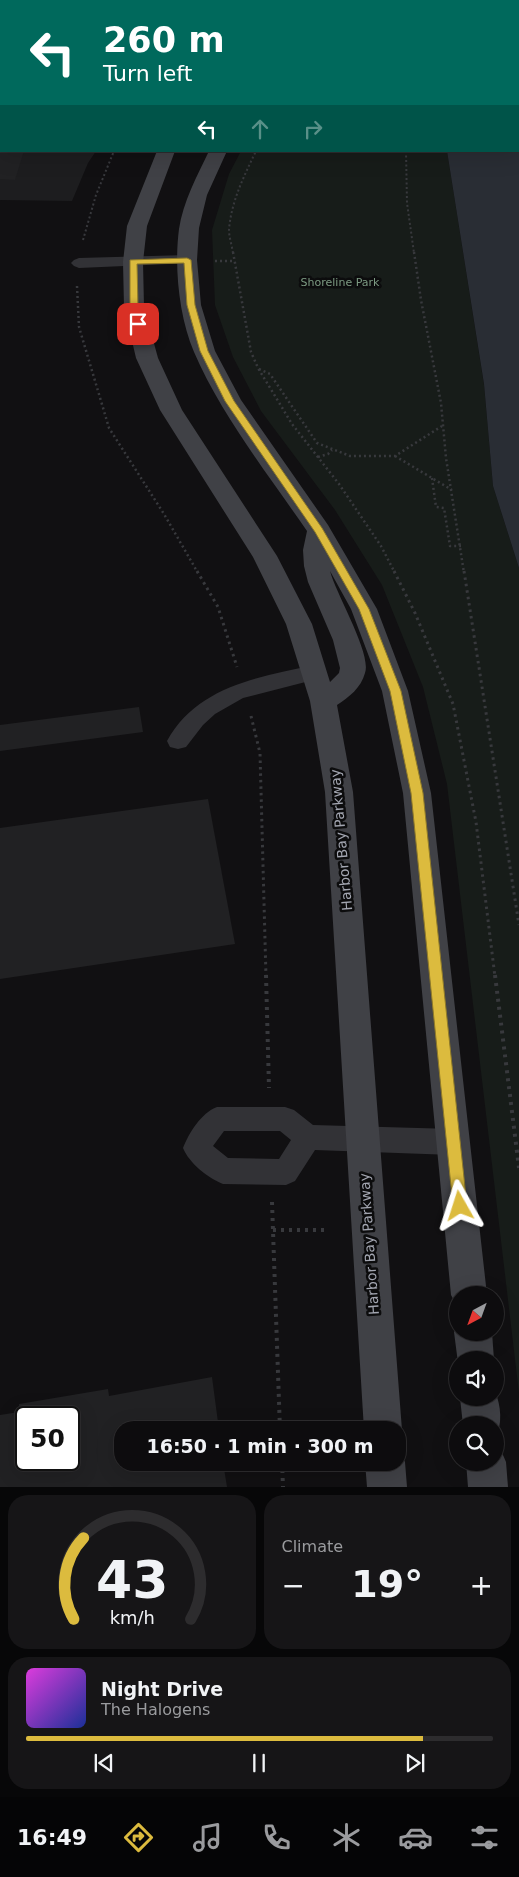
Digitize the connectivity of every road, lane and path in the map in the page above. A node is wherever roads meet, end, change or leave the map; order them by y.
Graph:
1 (114, 152) edge
2 (166, 152) edge
3 (218, 152) edge
4 (256, 152) edge
5 (406, 152) edge
6 (230, 240) dead end
7 (187, 260) junction
8 (133, 262) junction
9 (78, 263) junction
10 (258, 368) dead end
11 (442, 426) junction
12 (332, 450) junction
13 (395, 456) junction
14 (318, 457) dead end
15 (432, 478) junction
16 (452, 490) junction
17 (319, 531) junction
18 (461, 546) junction
19 (319, 687) junction
20 (244, 689) junction
21 (178, 741) dead end
22 (519, 925) edge
23 (270, 1119) junction
24 (308, 1137) junction
25 (362, 1139) junction
26 (453, 1142) junction
27 (272, 1172) junction
28 (274, 1230) junction
29 (327, 1230) dead end
30 (468, 1286) edge
31 (280, 1421) edge
32 (382, 1421) edge
33 (282, 1471) edge
34 (386, 1471) edge
35 (487, 1471) edge
36 (283, 1487) edge
37 (387, 1487) edge
38 (488, 1487) edge

1 - 9 path
2 - 8 main road, Harbor Bay Parkway
3 - 7 main road
4 - 6 path
5 - 11 path
7 - 8 lane
7 - 17 main road
8 - 9 lane
8 - 19 main road, Harbor Bay Parkway
9 - 20 path
10 - 12 path
11 - 13 path
11 - 16 path
12 - 13 path
12 - 14 path
13 - 15 path
15 - 16 path
15 - 18 path
16 - 18 path
17 - 19 main road
17 - 26 main road
18 - 22 path
19 - 20 lane
19 - 25 main road, Harbor Bay Parkway
20 - 21 lane
20 - 23 path
23 - 24 lane
23 - 27 lane
24 - 25 lane
24 - 27 lane
25 - 26 lane
25 - 32 main road, Harbor Bay Parkway
26 - 30 main road
27 - 28 path
28 - 29 path
28 - 31 path
33 - 36 path
34 - 37 main road
35 - 38 main road

